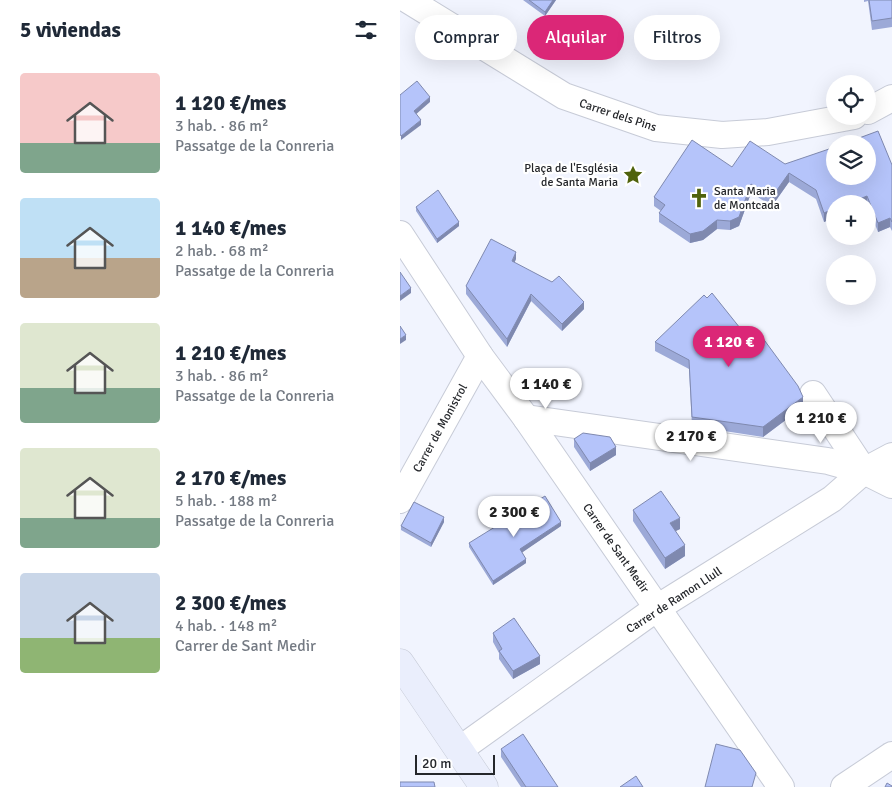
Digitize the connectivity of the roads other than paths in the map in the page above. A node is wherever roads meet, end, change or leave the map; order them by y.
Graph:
1 (408, 0) edge
2 (892, 98) edge
3 (876, 107) edge
4 (826, 121) edge
5 (400, 234) edge
6 (480, 356) junction
7 (813, 394) dead end
8 (526, 418) junction
9 (892, 456) edge
10 (864, 471) junction
11 (892, 485) edge
12 (400, 500) edge
13 (658, 608) junction
14 (400, 663) edge
15 (459, 750) junction
16 (892, 755) edge
17 (484, 787) edge
18 (781, 787) edge
19 (844, 787) edge

1 - 4 street, Carrer dels Pins
2 - 3 street
5 - 6 street, Carrer de Sant Medir
6 - 8 street, Carrer de Sant Medir
6 - 12 street, Carrer de Monistrol
7 - 10 street
8 - 10 street
8 - 13 street, Carrer de Sant Medir
9 - 10 street, Carrer de Ramon Llull
10 - 11 street
10 - 13 street, Carrer de Ramon Llull
13 - 15 street, Carrer de Ramon Llull
13 - 18 street, Carrer de Sant Medir
14 - 15 main road
15 - 17 main road
16 - 19 street

